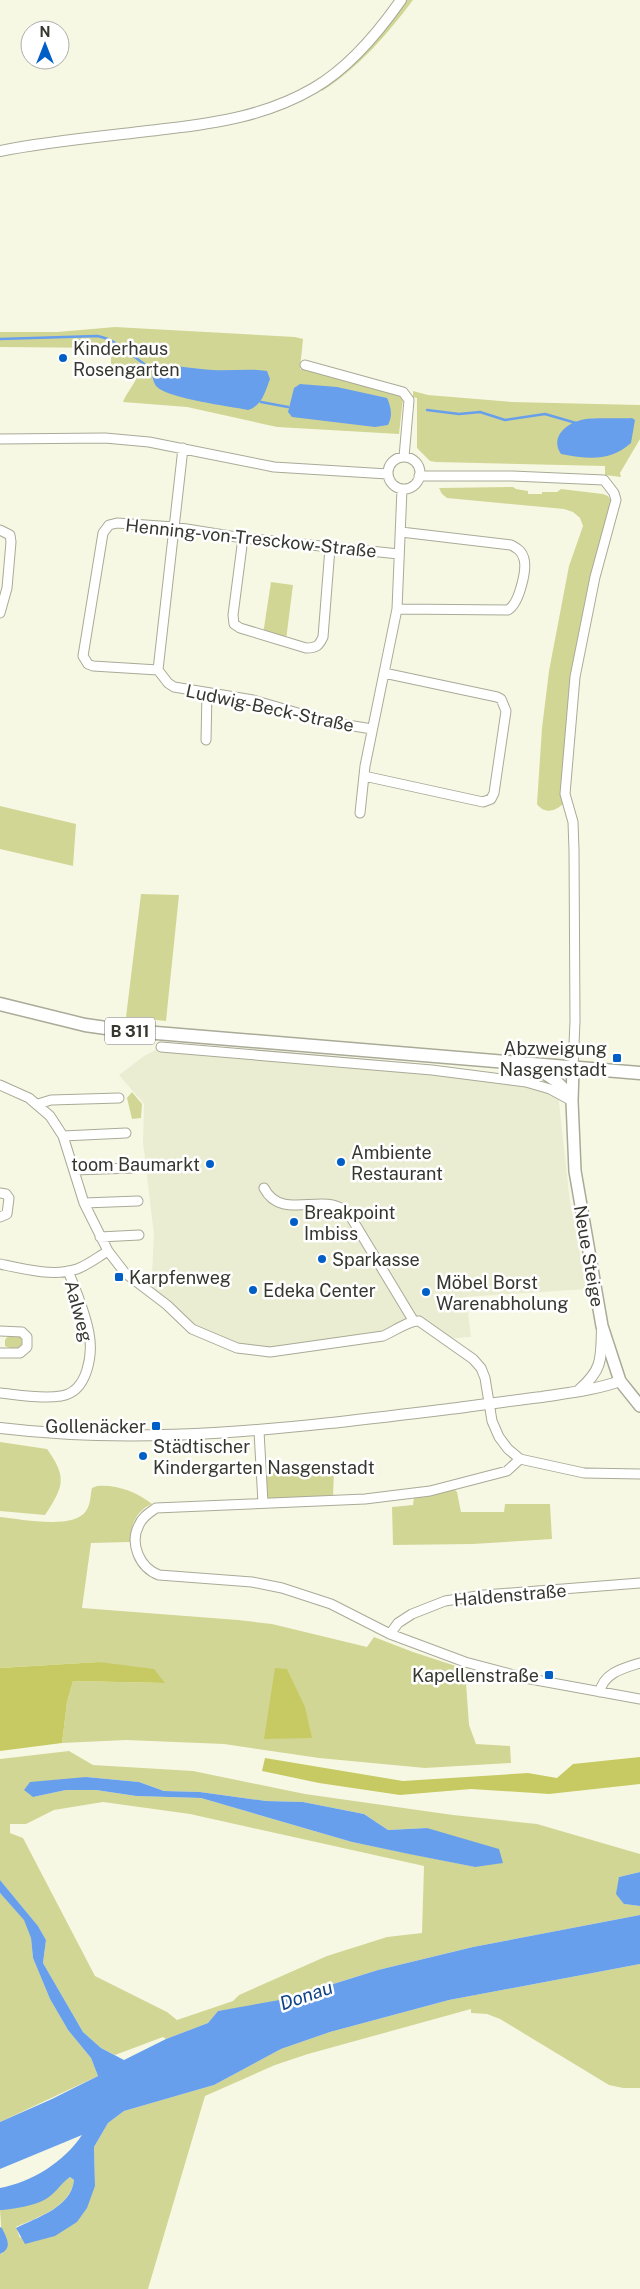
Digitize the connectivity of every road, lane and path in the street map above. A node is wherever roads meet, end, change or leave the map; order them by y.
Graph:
1 (402, 0) edge
2 (0, 150) edge
3 (305, 364) dead end
4 (0, 439) edge
5 (183, 448) junction
6 (404, 457) junction
7 (388, 474) junction
8 (419, 476) junction
9 (402, 489) junction
10 (174, 527) junction
11 (0, 530) edge
12 (401, 532) junction
13 (243, 538) junction
14 (330, 548) junction
15 (399, 554) junction
16 (397, 609) junction
17 (0, 613) edge
18 (158, 670) junction
19 (384, 673) junction
20 (207, 693) junction
21 (372, 730) junction
22 (206, 740) dead end
23 (364, 776) junction
24 (360, 813) dead end
25 (0, 1004) edge
26 (161, 1047) dead end
27 (532, 1064) junction
28 (573, 1068) junction
29 (640, 1074) edge
30 (0, 1085) edge
31 (119, 1098) dead end
32 (572, 1099) junction
33 (38, 1104) junction
34 (126, 1133) dead end
35 (63, 1136) junction
36 (133, 1168) dead end
37 (74, 1170) junction
38 (264, 1188) dead end
39 (0, 1193) edge
40 (138, 1201) dead end
41 (84, 1203) junction
42 (0, 1216) edge
43 (139, 1235) dead end
44 (100, 1237) junction
45 (108, 1251) junction
46 (0, 1264) edge
47 (68, 1271) junction
48 (413, 1320) junction
49 (602, 1326) junction
50 (0, 1331) edge
51 (0, 1353) edge
52 (620, 1381) junction
53 (579, 1391) junction
54 (0, 1393) edge
55 (490, 1404) junction
56 (640, 1406) edge
57 (0, 1428) edge
58 (259, 1431) junction
59 (520, 1459) junction
60 (640, 1474) edge
61 (263, 1503) junction
62 (640, 1583) edge
63 (390, 1634) junction
64 (640, 1664) edge
65 (600, 1692) junction
66 (640, 1699) edge

1 - 2 street
3 - 6 street
4 - 5 street
5 - 7 street
5 - 10 street
6 - 7 street
6 - 8 street
7 - 9 street
8 - 9 street
8 - 28 street
9 - 12 street
10 - 13 street, Henning-von-Tresckow-Straße
10 - 18 street
10 - 18 street, Henning-von-Tresckow-Straße
11 - 17 street
12 - 15 street
12 - 16 street
13 - 14 street, Henning-von-Tresckow-Straße
13 - 14 street
14 - 15 street, Henning-von-Tresckow-Straße
15 - 16 street
16 - 19 street
18 - 20 street, Ludwig-Beck-Straße
19 - 21 street
19 - 23 street
20 - 21 street, Ludwig-Beck-Straße
20 - 22 street
21 - 23 street
23 - 24 street
25 - 27 main road, B 311
26 - 32 street
27 - 28 main road, B 311
27 - 32 main road
28 - 29 main road, B 311
28 - 32 main road, Neue Steige
30 - 33 street
31 - 33 street
32 - 49 main road, Neue Steige
33 - 35 street
34 - 35 street
35 - 37 street
36 - 37 street
37 - 41 street
38 - 48 street
39 - 42 street
40 - 41 street
41 - 44 street
43 - 44 street
44 - 45 street
45 - 47 street
45 - 48 street
46 - 47 street
47 - 54 street, Aalweg
48 - 55 street
49 - 52 main road, Neue Steige
49 - 53 street
50 - 51 street
52 - 53 street
52 - 56 main road, Neue Steige
53 - 55 street
55 - 58 street
55 - 59 street
57 - 58 street
58 - 61 street
59 - 60 street
59 - 61 street
61 - 63 street
62 - 63 street, Haldenstraße
63 - 65 street
64 - 65 street
65 - 66 street

